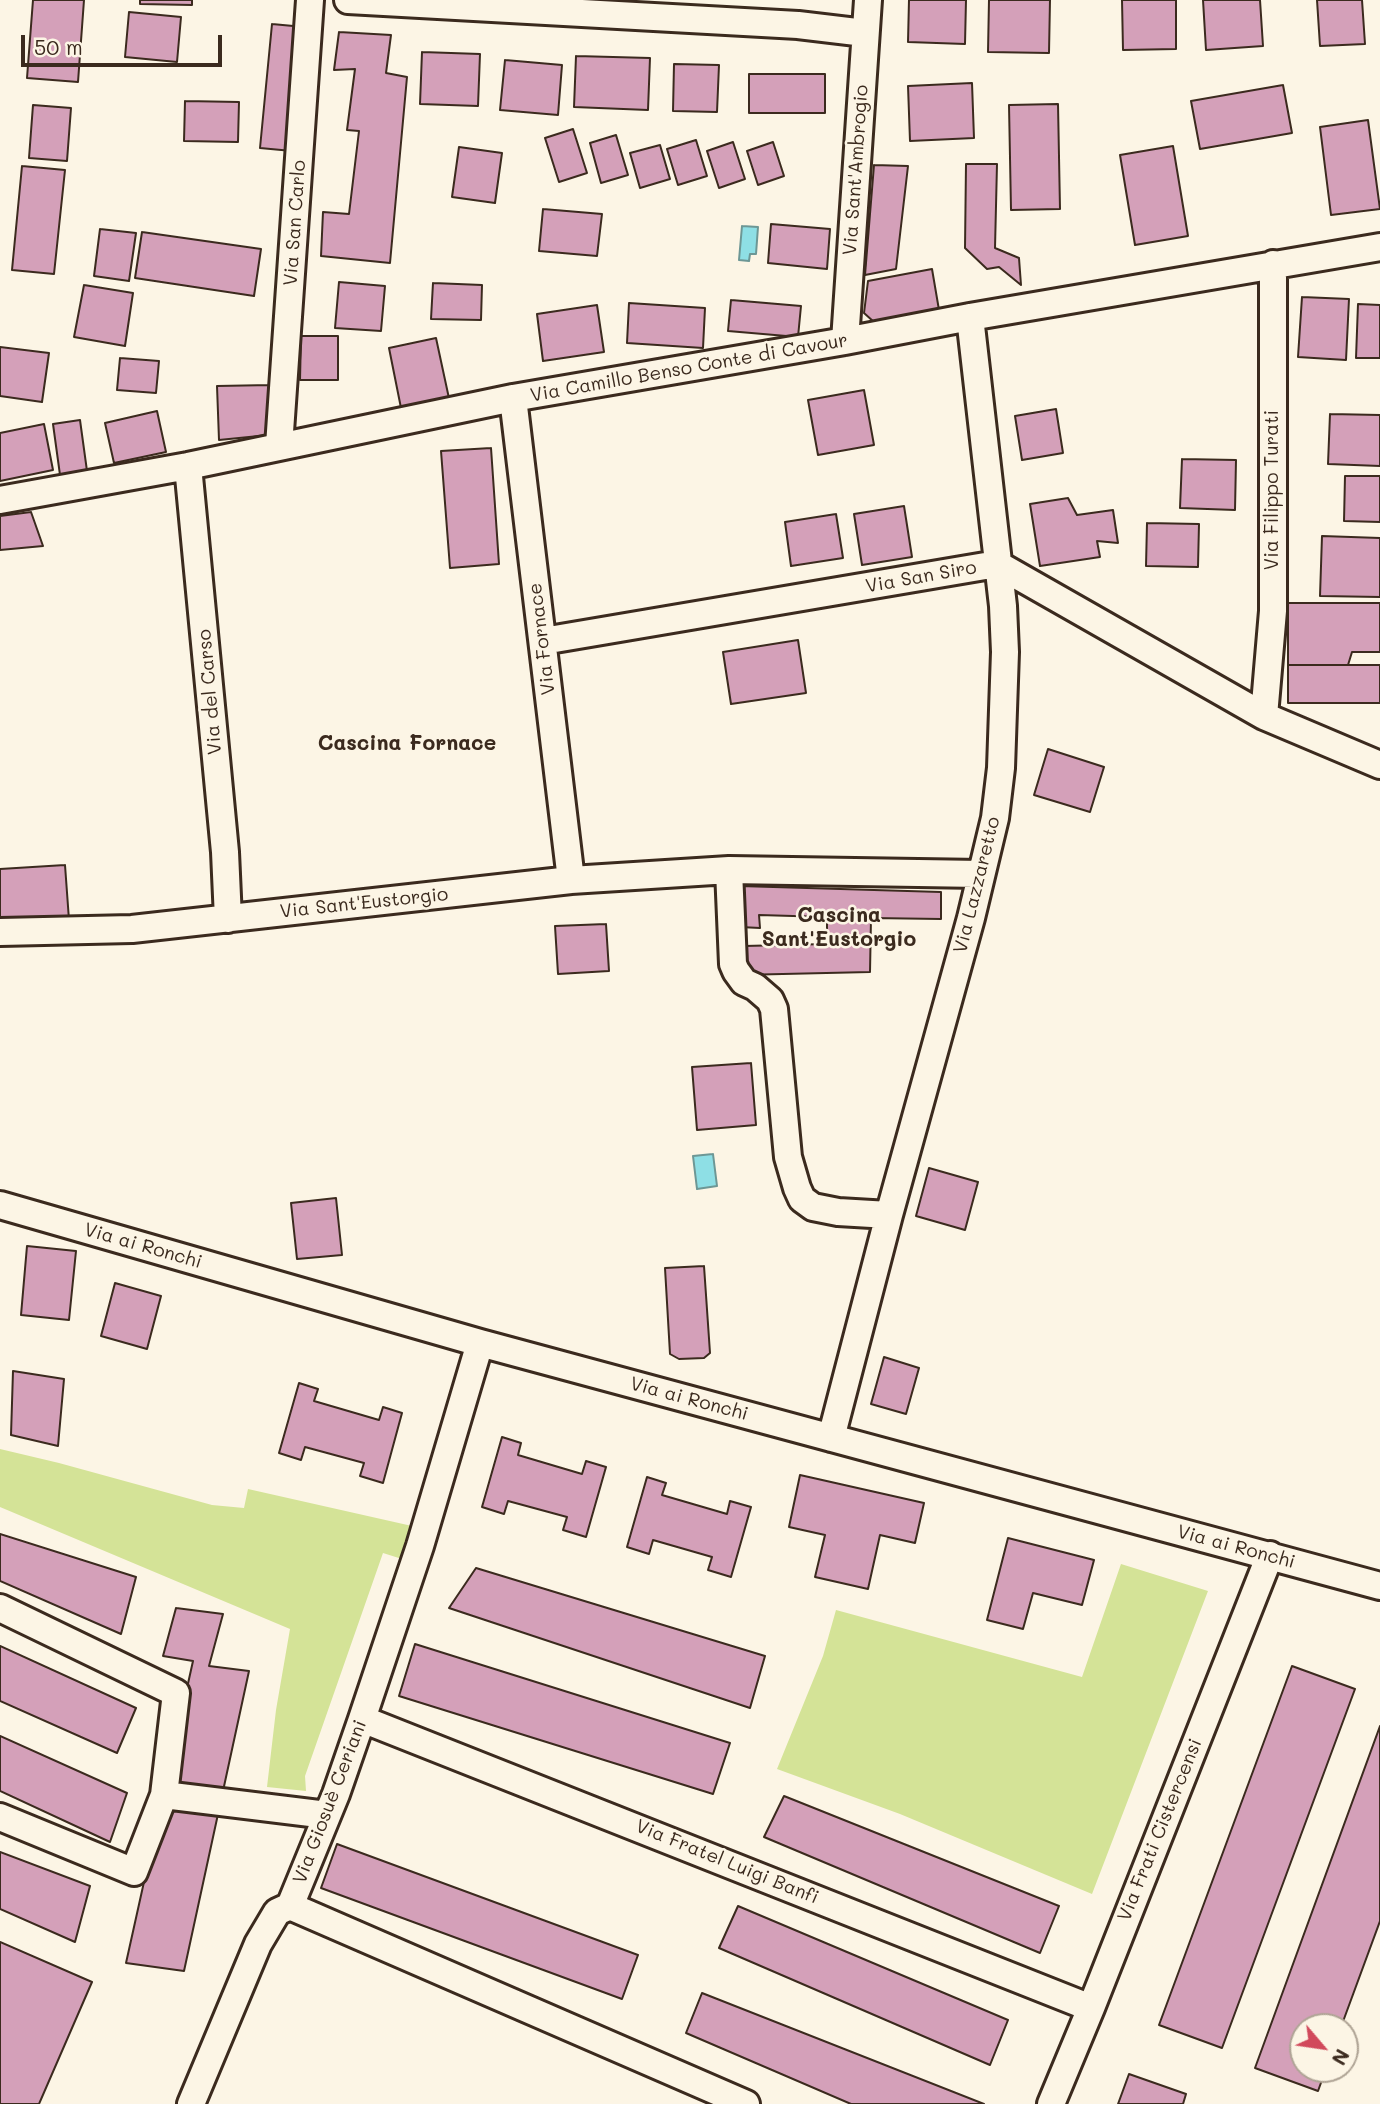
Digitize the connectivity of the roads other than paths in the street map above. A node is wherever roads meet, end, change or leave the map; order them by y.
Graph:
1 (310, 0) edge
2 (348, 0) edge
3 (868, 0) edge
4 (865, 33) junction
5 (1380, 247) edge
6 (1273, 264) junction
7 (970, 317) junction
8 (845, 341) junction
9 (513, 398) junction
10 (279, 446) junction
11 (188, 466) junction
12 (0, 500) edge
13 (997, 564) junction
14 (543, 641) junction
15 (1264, 716) junction
16 (1380, 765) edge
17 (729, 870) junction
18 (981, 874) junction
19 (570, 880) junction
20 (228, 919) junction
21 (0, 932) edge
22 (0, 1205) edge
23 (889, 1215) junction
24 (480, 1343) junction
25 (831, 1438) junction
26 (1270, 1555) junction
27 (1380, 1586) edge
28 (0, 1608) edge
29 (362, 1718) junction
30 (164, 1795) junction
31 (327, 1815) junction
32 (0, 1817) edge
33 (290, 1906) junction
34 (1091, 2008) junction
35 (191, 2104) edge
36 (746, 2104) edge
37 (1051, 2104) edge

1 - 10 street, Via San Carlo
2 - 4 street
3 - 4 street, Via Sant'Ambrogio
4 - 8 street, Via Sant'Ambrogio
5 - 6 street, Via Camillo Benso Conte di Cavour
6 - 7 street, Via Camillo Benso Conte di Cavour
6 - 15 street, Via Filippo Turati
7 - 8 street, Via Camillo Benso Conte di Cavour
7 - 13 street, Via Lazzaretto
8 - 9 street, Via Camillo Benso Conte di Cavour
9 - 10 street, Via Camillo Benso Conte di Cavour
9 - 14 street, Via Fornace
10 - 11 street, Via Camillo Benso Conte di Cavour
11 - 12 street, Via Camillo Benso Conte di Cavour
11 - 20 street, Via del Carso
13 - 14 street, Via San Siro
13 - 15 street, Via San Siro
13 - 18 street, Via Lazzaretto
14 - 19 street, Via Fornace
15 - 16 street, Via San Siro
17 - 18 street, Via Sant'Eustorgio
17 - 19 street, Via Sant'Eustorgio
17 - 23 street
18 - 23 street, Via Lazzaretto
19 - 20 street, Via Sant'Eustorgio
20 - 21 street, Via Sant'Eustorgio
22 - 24 street, Via ai Ronchi
23 - 25 street, Via Lazzaretto
24 - 25 street, Via ai Ronchi
24 - 29 street, Via Giosuè Ceriani
25 - 26 street, Via ai Ronchi
26 - 27 street, Via ai Ronchi
26 - 34 street, Via Frati Cistercensi
28 - 30 street
29 - 31 street, Via Giosuè Ceriani
29 - 34 street, Via Fratel Luigi Banfi
30 - 31 street
30 - 32 street
31 - 33 street, Via Giosuè Ceriani
33 - 35 street
33 - 36 street, Via Giosuè Ceriani
34 - 37 street, Via Frati Cistercensi

